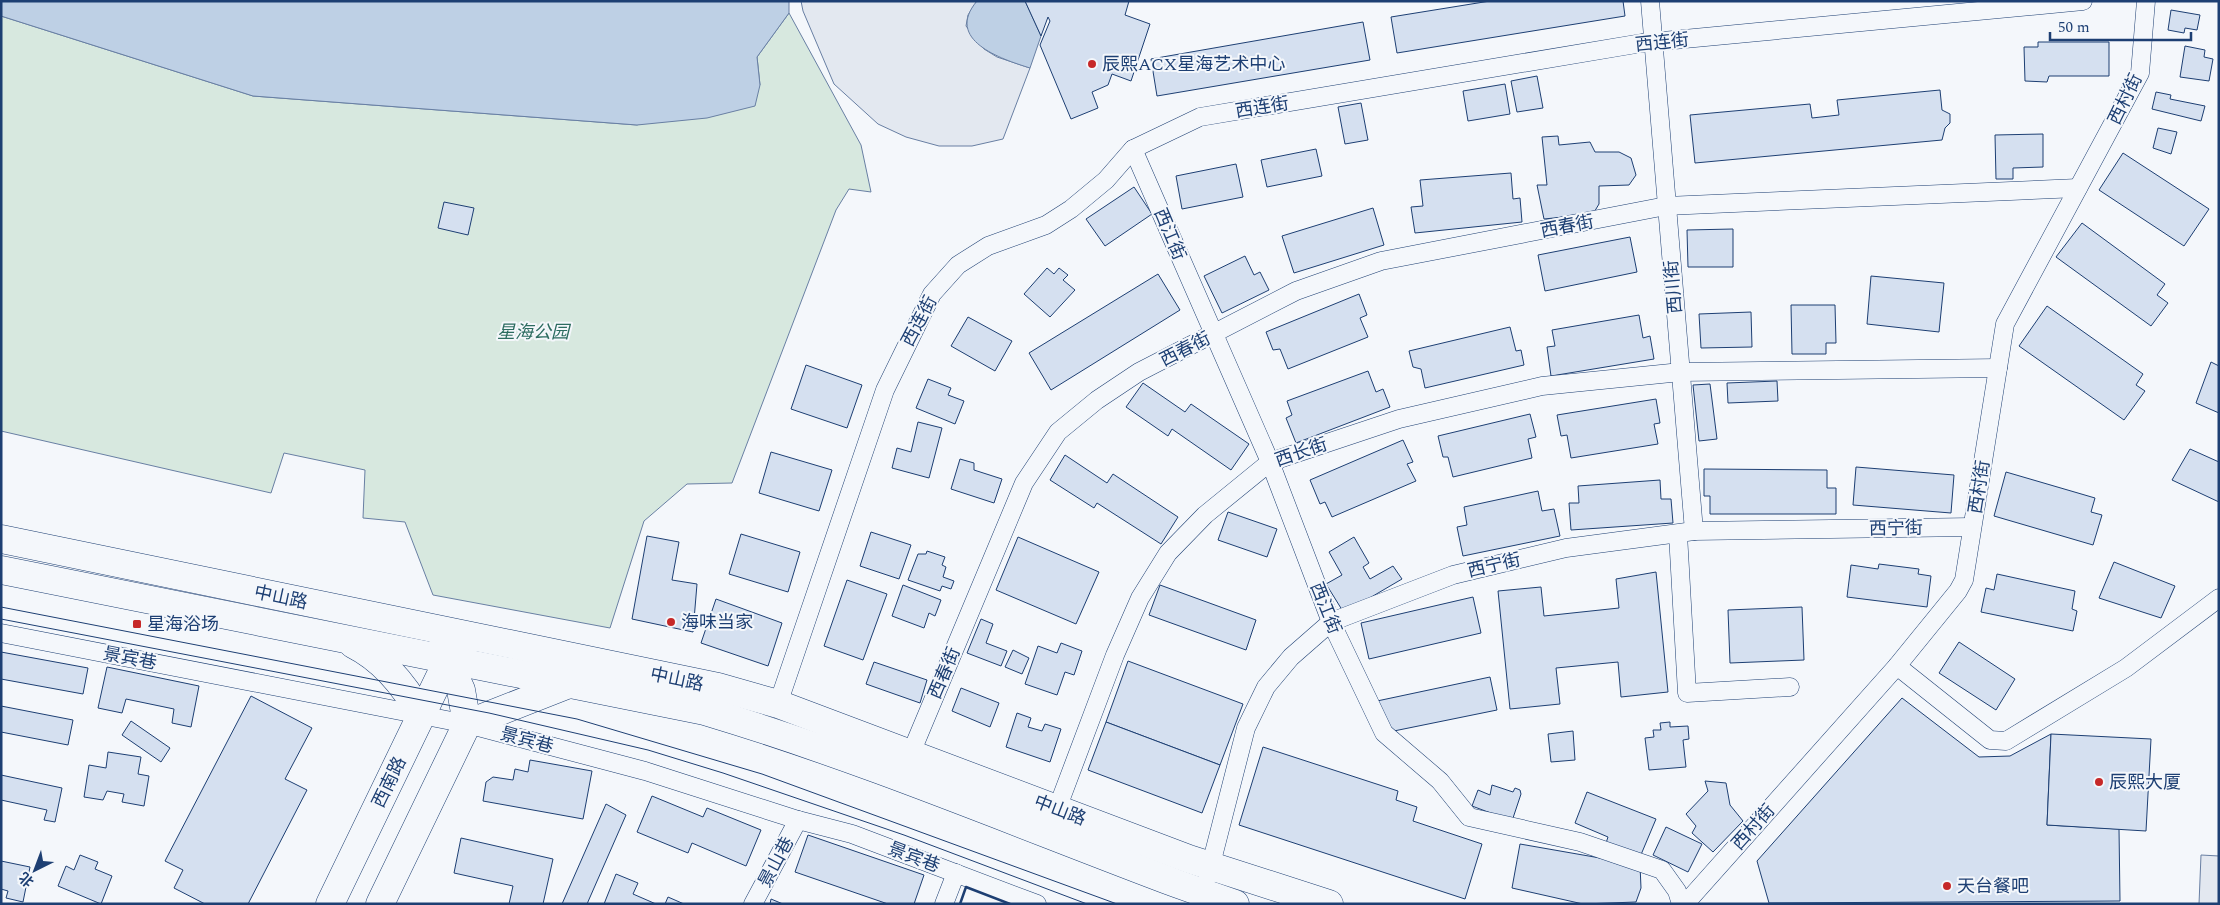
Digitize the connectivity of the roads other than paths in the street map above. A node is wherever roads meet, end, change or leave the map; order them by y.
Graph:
1 (1650, 1) edge
2 (2083, 1) edge
3 (2146, 1) edge
4 (1653, 42) junction
5 (1133, 149) junction
6 (2078, 188) junction
7 (1666, 206) junction
8 (1213, 334) junction
9 (1998, 368) junction
10 (1681, 372) junction
11 (1270, 462) junction
12 (1972, 527) junction
13 (1686, 533) junction
14 (1, 539) edge
15 (1, 570) edge
16 (2219, 598) edge
17 (1331, 622) junction
18 (430, 628) junction
19 (1, 632) edge
20 (476, 637) junction
21 (340, 638) junction
22 (448, 660) junction
23 (1897, 666) junction
24 (569, 684) junction
25 (1790, 687) dead end
26 (778, 704) junction
27 (421, 715) junction
28 (467, 724) junction
29 (911, 753) junction
30 (1057, 809) junction
31 (798, 820) junction
32 (1210, 867) junction
33 (956, 873) junction
34 (1202, 898) edge
35 (330, 904) edge
36 (380, 904) edge
37 (753, 904) edge
38 (944, 904) edge
39 (1037, 904) edge
40 (1235, 904) edge
41 (1329, 904) edge
42 (1683, 904) edge

1 - 4 street, 西川街
2 - 4 street, 西连街
3 - 6 street, 西村街
4 - 5 street, 西连街
4 - 7 street, 西川街
5 - 8 street, 西江街
5 - 26 street, 西连街
6 - 7 street, 西春街
6 - 9 street, 西村街
7 - 8 street, 西春街
7 - 10 street, 西川街
8 - 11 street, 西江街
8 - 29 street, 西春街
9 - 10 street, 西长街
9 - 12 street, 西村街
10 - 11 street, 西长街
10 - 13 street, 西川街
11 - 17 street, 西江街
11 - 30 street, 西长街
12 - 13 street, 西宁街
12 - 23 street, 西村街
13 - 17 street, 西宁街
13 - 25 street, 西川街
14 - 18 main road, 中山路
15 - 21 main road, 中山路
16 - 23 street
17 - 32 street, 西宁街
17 - 42 street, 西江街
18 - 20 main road, 中山路
18 - 22 main road
19 - 27 street, 景宾巷
20 - 22 main road, 西南路
20 - 26 main road, 中山路
21 - 22 main road, 中山路
21 - 27 main road
22 - 24 main road, 中山路
22 - 27 main road, 西南路
22 - 28 main road
23 - 42 street, 西村街
24 - 28 main road
24 - 34 main road, 中山路
26 - 29 main road, 中山路
27 - 28 street, 景宾巷
27 - 35 main road, 西南路
28 - 31 street, 景宾巷
28 - 36 main road
29 - 30 main road, 中山路
30 - 32 main road, 中山路
31 - 33 street, 景宾巷
31 - 37 street, 景山巷
32 - 34 street, 西宁街
32 - 41 main road, 中山路
33 - 38 street
33 - 39 street, 景宾巷
34 - 40 main road, 中山路

